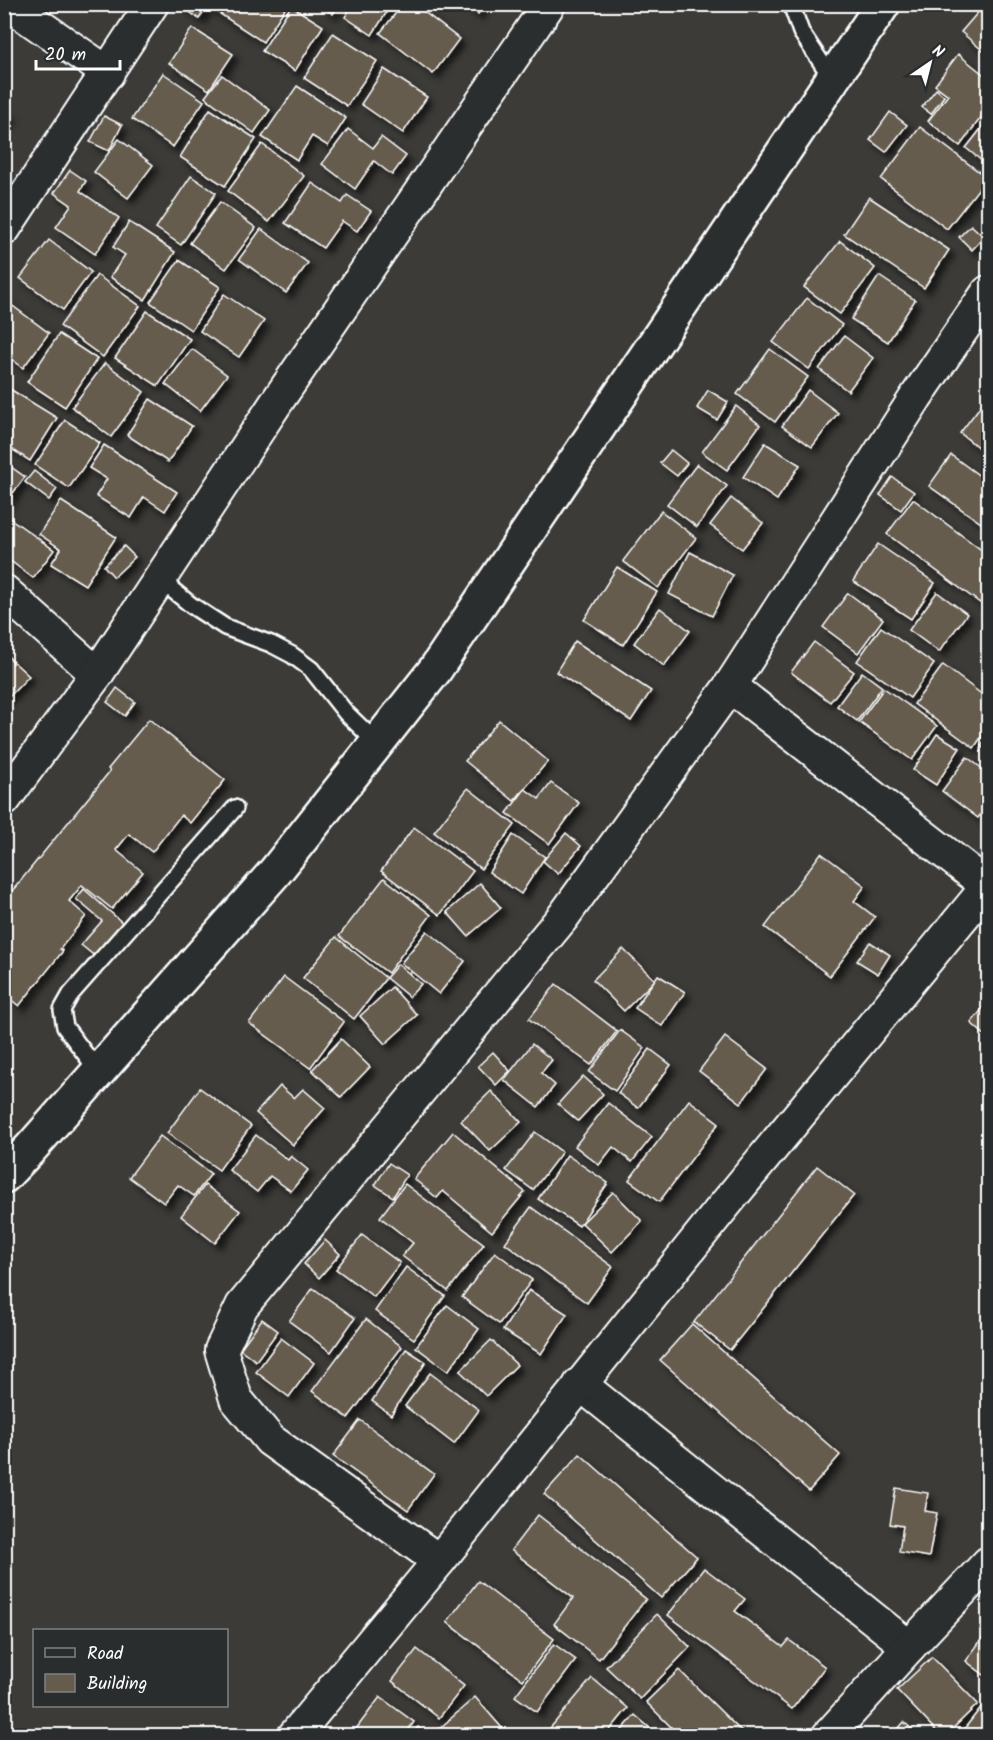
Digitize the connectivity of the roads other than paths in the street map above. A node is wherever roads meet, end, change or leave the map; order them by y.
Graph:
1 (8, 4) edge
2 (152, 4) edge
3 (549, 4) edge
4 (791, 4) edge
5 (883, 4) edge
6 (108, 73) junction
7 (833, 80) junction
8 (4, 230) edge
9 (988, 292) edge
10 (159, 579) junction
11 (4, 591) edge
12 (97, 674) junction
13 (730, 686) junction
14 (377, 743) junction
15 (4, 800) edge
16 (235, 808) dead end
17 (988, 886) edge
18 (98, 1071) junction
19 (4, 1176) edge
20 (580, 1384) junction
21 (439, 1561) junction
22 (988, 1563) edge
23 (909, 1647) junction
24 (294, 1736) edge
25 (828, 1736) edge

1 - 6 street
2 - 6 street
3 - 10 street
4 - 7 lane
5 - 7 main road
6 - 8 street
7 - 14 main road
9 - 13 street
10 - 12 street
10 - 14 lane
11 - 12 street
12 - 15 street
13 - 17 street
13 - 21 street
14 - 18 main road
16 - 18 lane
17 - 20 street
18 - 19 main road
20 - 21 street
20 - 23 street
21 - 24 street
22 - 23 street
23 - 25 street

